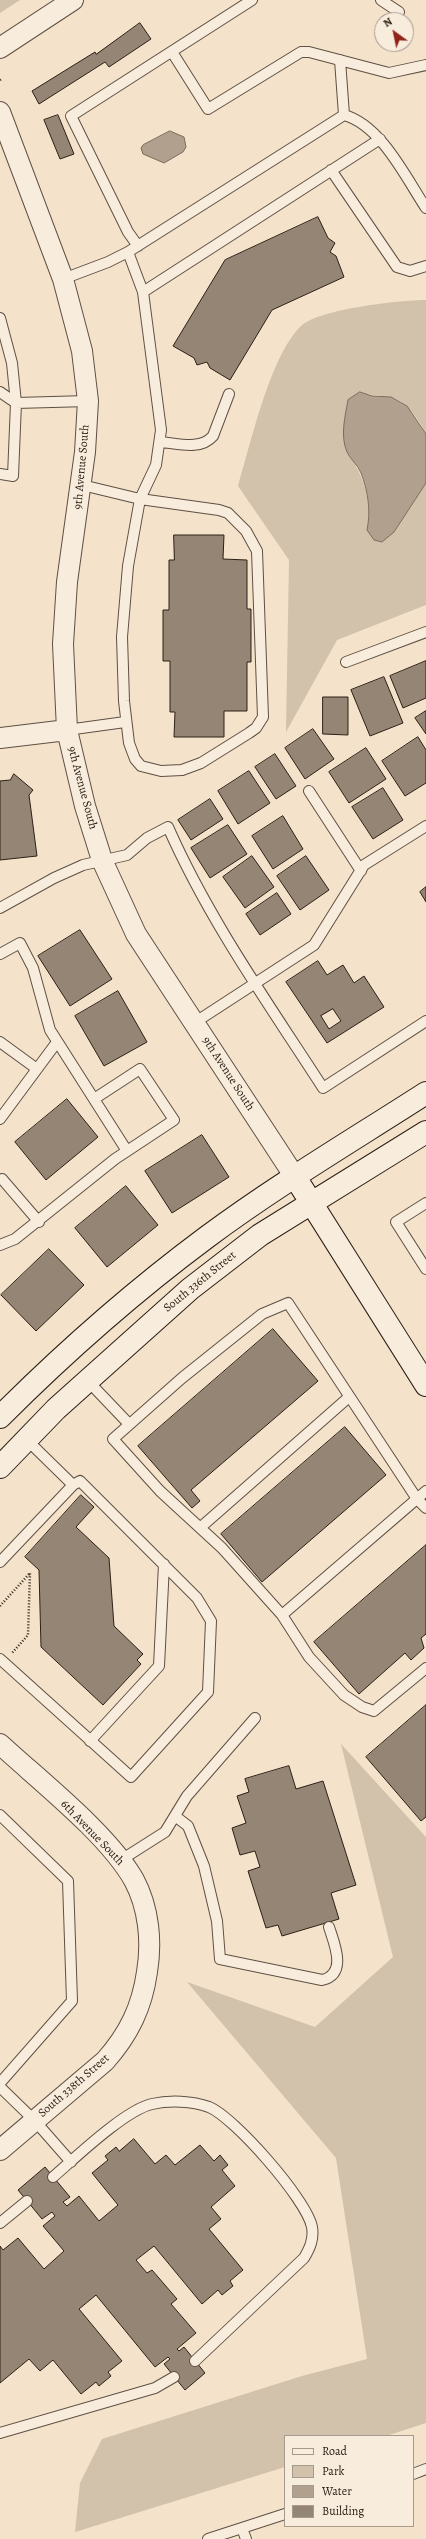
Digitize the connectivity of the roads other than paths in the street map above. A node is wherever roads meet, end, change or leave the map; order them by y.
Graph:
1 (73, 0) edge
2 (252, 0) edge
3 (381, 0) edge
4 (399, 12) dead end
5 (0, 48) edge
6 (172, 52) junction
7 (340, 60) junction
8 (426, 65) edge
9 (0, 112) edge
10 (344, 115) junction
11 (380, 139) junction
12 (331, 170) junction
13 (426, 208) edge
14 (138, 246) junction
15 (128, 252) junction
16 (426, 266) edge
17 (63, 279) junction
18 (142, 292) junction
19 (0, 318) edge
20 (0, 392) edge
21 (229, 394) dead end
22 (88, 402) junction
23 (16, 403) junction
24 (160, 442) junction
25 (0, 474) edge
26 (82, 485) junction
27 (140, 499) junction
28 (426, 632) edge
29 (346, 662) dead end
30 (126, 722) junction
31 (67, 730) junction
32 (0, 738) edge
33 (309, 791) dead end
34 (426, 826) edge
35 (102, 860) junction
36 (361, 871) junction
37 (0, 908) edge
38 (0, 954) edge
39 (255, 983) junction
40 (426, 1021) edge
41 (194, 1023) junction
42 (0, 1042) edge
43 (58, 1042) junction
44 (37, 1069) junction
45 (426, 1093) edge
46 (94, 1098) junction
47 (0, 1119) edge
48 (426, 1132) edge
49 (127, 1151) junction
50 (295, 1177) junction
51 (2, 1179) dead end
52 (426, 1203) edge
53 (312, 1204) junction
54 (39, 1222) junction
55 (0, 1245) edge
56 (426, 1269) edge
57 (87, 1380) junction
58 (426, 1385) edge
59 (349, 1397) junction
60 (0, 1417) edge
61 (129, 1424) junction
62 (26, 1440) junction
63 (0, 1467) edge
64 (73, 1485) junction
65 (426, 1491) edge
66 (417, 1499) junction
67 (426, 1508) edge
68 (200, 1527) junction
69 (0, 1562) edge
70 (164, 1564) junction
71 (282, 1615) junction
72 (1, 1662) edge
73 (426, 1668) edge
74 (255, 1718) dead end
75 (90, 1741) junction
76 (0, 1744) edge
77 (0, 1815) edge
78 (175, 1816) junction
79 (121, 1860) junction
80 (329, 1927) dead end
81 (150, 1942) joint
82 (0, 2083) edge
83 (0, 2087) edge
84 (35, 2120) junction
85 (0, 2150) edge
86 (71, 2162) junction
87 (53, 2177) dead end
88 (26, 2201) dead end
89 (0, 2223) edge
90 (195, 2361) dead end
91 (174, 2377) dead end
92 (0, 2433) edge
93 (426, 2469) edge
94 (414, 2474) edge
95 (284, 2514) edge
96 (242, 2528) junction
97 (208, 2539) edge
98 (246, 2539) edge

1 - 5 street
2 - 6 lane
3 - 4 lane
6 - 7 lane
6 - 14 lane
7 - 8 lane
7 - 10 lane
9 - 17 street, 9th Avenue South
10 - 11 lane
10 - 14 lane
11 - 12 lane
11 - 13 lane
12 - 16 lane
12 - 18 lane
14 - 15 lane
15 - 17 lane
15 - 18 lane
17 - 22 street, 9th Avenue South
18 - 24 lane
19 - 23 lane
20 - 23 lane
21 - 24 lane
22 - 23 lane
22 - 26 street, 9th Avenue South
23 - 25 lane
24 - 27 lane
26 - 27 lane
26 - 31 street, 9th Avenue South
27 - 30 lane
27 - 30 lane
28 - 29 lane
30 - 31 lane
31 - 32 street
31 - 35 street, 9th Avenue South
33 - 36 lane
34 - 36 lane
35 - 37 lane
35 - 39 lane
35 - 41 street, 9th Avenue South
36 - 39 lane
38 - 43 lane
39 - 40 lane
39 - 41 lane
41 - 50 street, 9th Avenue South
42 - 44 lane
43 - 44 lane
43 - 46 lane
44 - 47 lane
45 - 50 main road
46 - 49 lane
46 - 49 lane
48 - 53 main road, South 336th Street
49 - 54 lane
50 - 53 main road, 9th Avenue South
50 - 60 main road
51 - 54 lane
52 - 56 lane
53 - 57 main road, South 336th Street
53 - 58 main road, 9th Avenue South
54 - 55 lane
57 - 61 lane
57 - 62 main road, South 336th Street
59 - 61 lane
59 - 66 lane
59 - 68 lane
61 - 68 lane
62 - 63 main road, South 336th Street
62 - 64 lane
64 - 69 lane
64 - 70 lane
65 - 66 lane
66 - 67 lane
66 - 71 lane
68 - 71 lane
70 - 75 lane
70 - 75 lane
71 - 73 lane
72 - 75 lane
74 - 78 lane
76 - 79 street, 6th Avenue South
77 - 82 lane
78 - 79 lane
78 - 80 lane
79 - 81 street, 6th Avenue South
81 - 84 street, South 338th Street
83 - 84 lane
84 - 85 street, South 338th Street
84 - 86 lane
86 - 87 lane
86 - 90 lane
88 - 89 lane
91 - 92 lane
93 - 94 lane
95 - 96 lane
96 - 97 lane
96 - 98 lane

